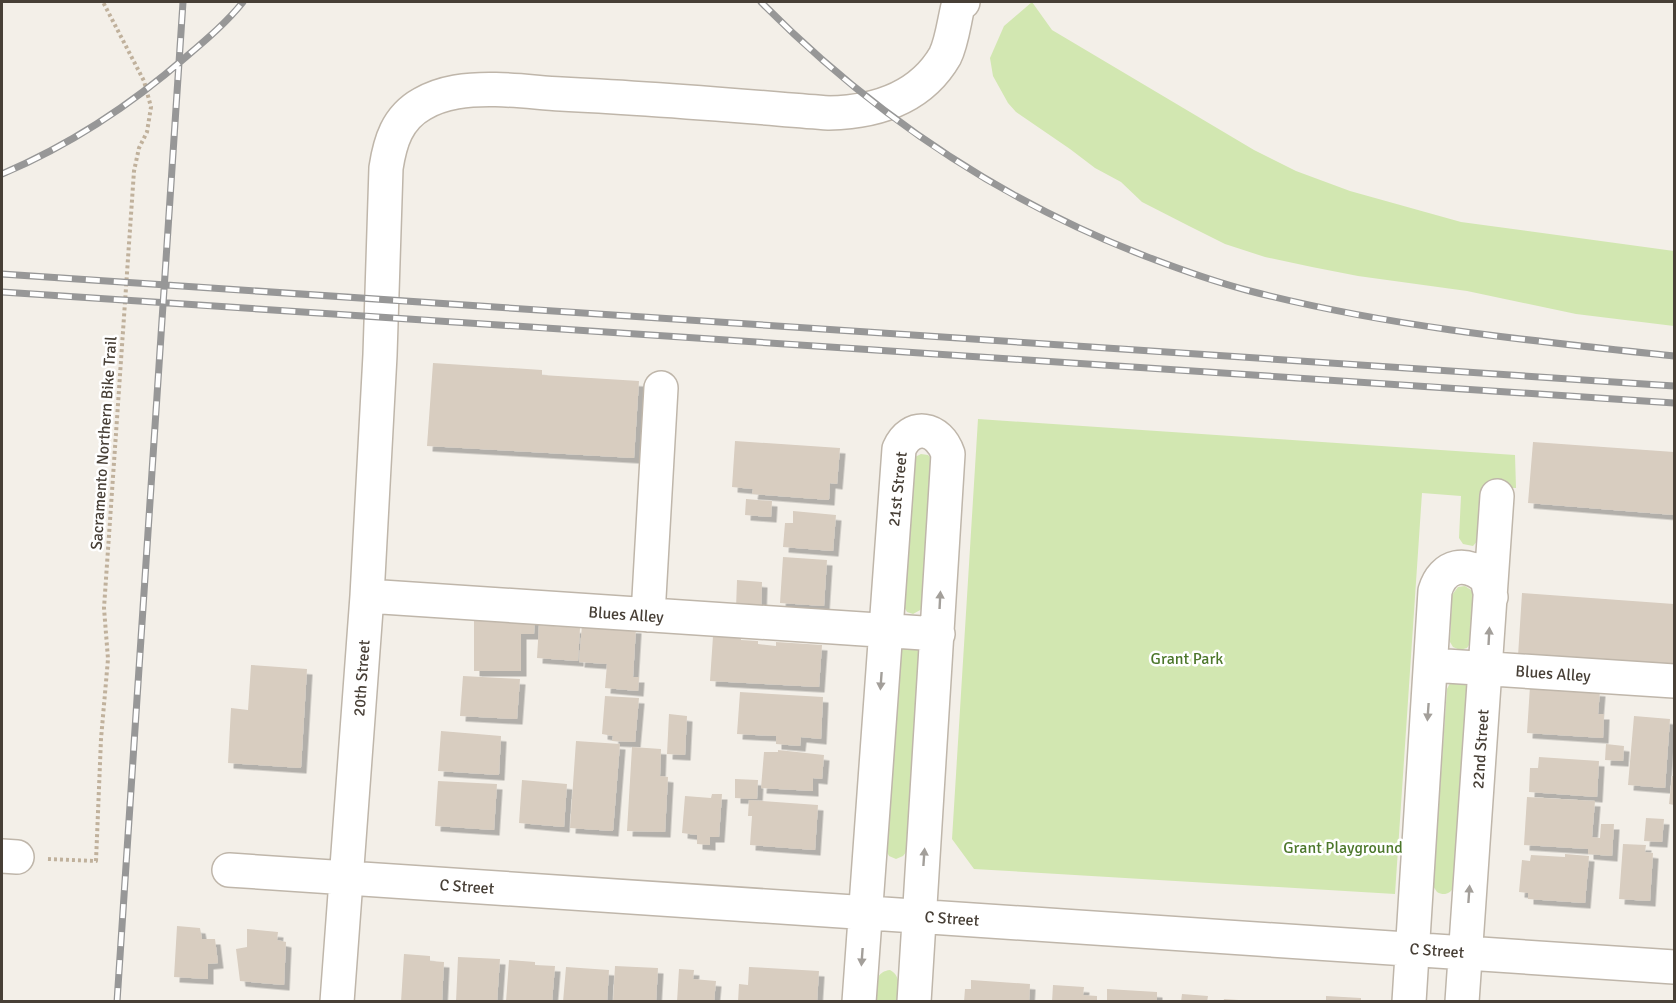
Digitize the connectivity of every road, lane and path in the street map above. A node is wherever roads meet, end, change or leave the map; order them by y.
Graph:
1 (103, 2) edge
2 (963, 2) edge
3 (661, 388) dead end
4 (1497, 496) dead end
5 (367, 596) junction
6 (1491, 597) junction
7 (648, 615) junction
8 (885, 629) junction
9 (938, 634) junction
10 (1431, 664) junction
11 (1486, 669) junction
12 (1674, 681) edge
13 (57, 860) dead end
14 (230, 870) dead end
15 (345, 878) junction
16 (864, 913) junction
17 (919, 916) junction
18 (1413, 948) junction
19 (1465, 952) junction
20 (1674, 967) edge
21 (337, 1002) edge
22 (859, 1002) edge
23 (914, 1002) edge
24 (1409, 1002) edge
25 (1462, 1002) edge

1 - 13 path, Sacramento Northern Bike Trail
2 - 5 street, 20th Street
3 - 7 street
4 - 6 street, 22nd Street
5 - 7 street, Blues Alley
5 - 15 street, 20th Street
6 - 10 street
11 -> 6 street, 22nd Street
7 - 8 street, Blues Alley
8 - 9 street, Blues Alley
9 -> 8 street, 21st Street
8 -> 16 street, 21st Street
17 -> 9 street, 21st Street
10 - 11 street, Blues Alley
10 -> 18 street
11 - 12 street, Blues Alley
19 -> 11 street, 22nd Street
14 - 15 street, C Street
15 - 16 street, C Street
15 - 21 street, 20th Street
16 - 17 street, C Street
16 -> 22 street, 21st Street
17 - 18 street, C Street
17 - 23 street, 21st Street
18 - 19 street, C Street
18 - 24 street
19 - 20 street, C Street
19 - 25 street, 22nd Street

